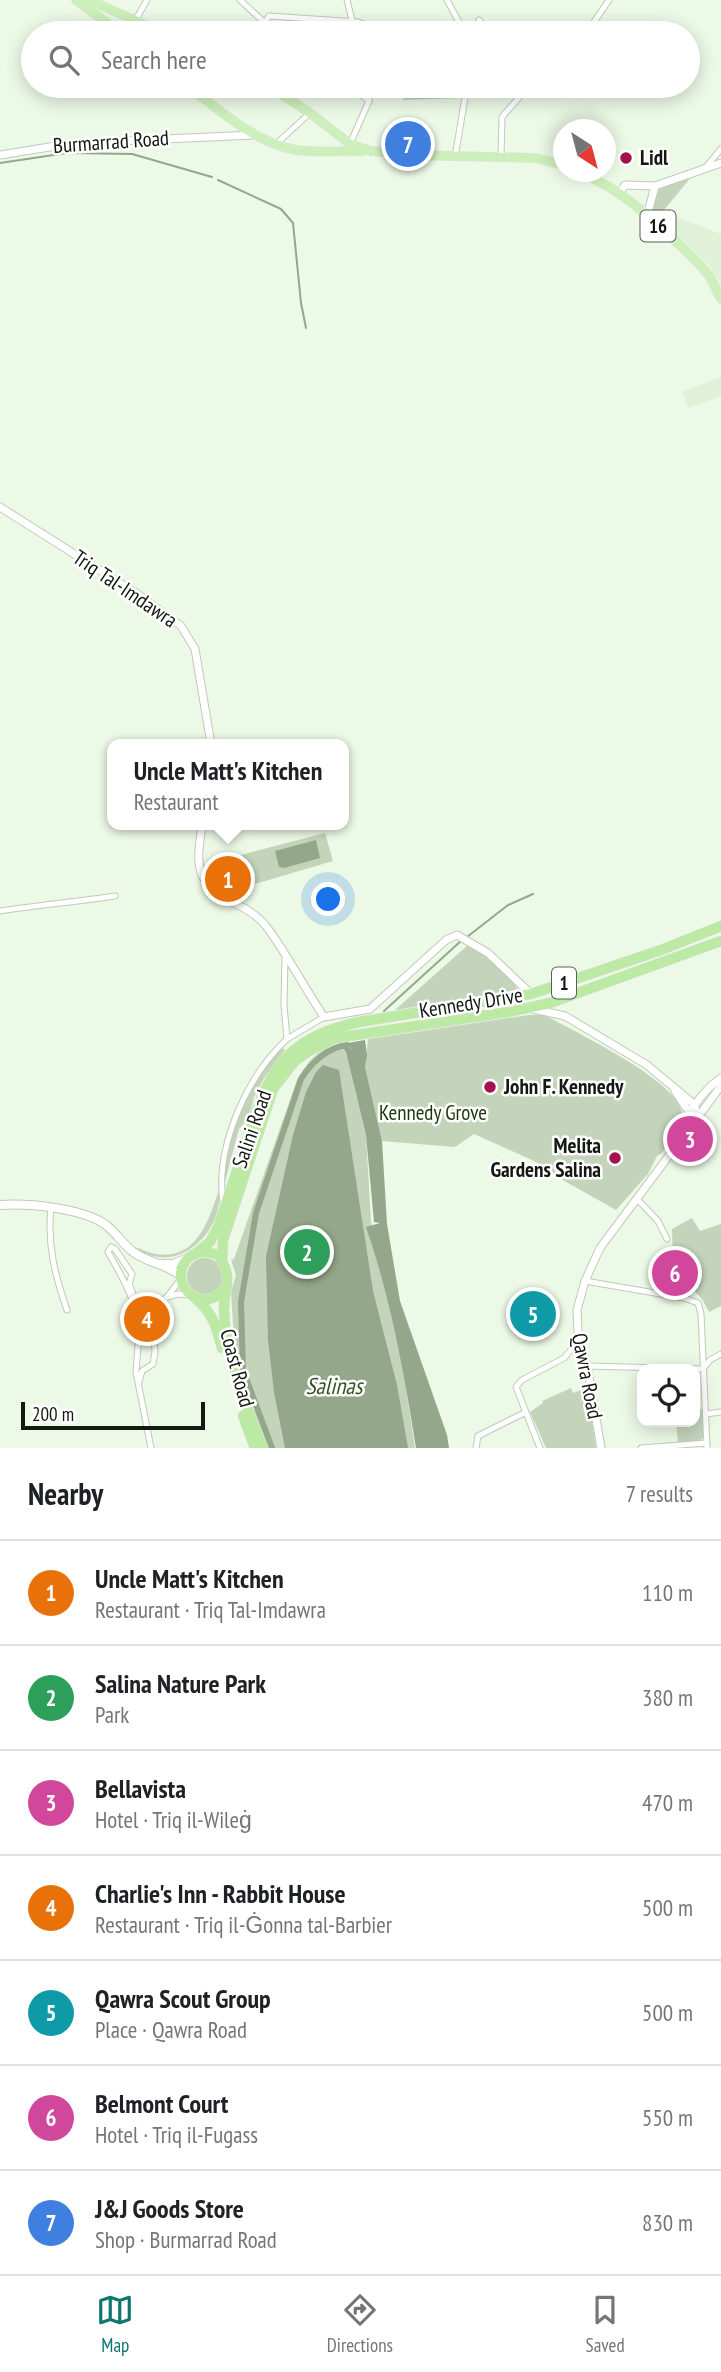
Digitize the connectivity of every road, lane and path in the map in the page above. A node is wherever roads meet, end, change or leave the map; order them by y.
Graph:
1 (76, 0) edge
2 (89, 0) edge
3 (147, 0) edge
4 (240, 0) edge
5 (347, 0) edge
6 (447, 0) edge
7 (609, 0) edge
8 (131, 20) joint
9 (105, 21) edge
10 (261, 21) edge
11 (266, 21) edge
12 (338, 21) edge
13 (352, 21) edge
14 (458, 21) edge
15 (595, 21) edge
16 (203, 98) edge
17 (287, 98) edge
18 (365, 98) edge
19 (368, 98) edge
20 (465, 98) edge
21 (519, 98) edge
22 (369, 101) junction
23 (310, 113) junction
24 (233, 120) junction
25 (255, 135) junction
26 (224, 136) junction
27 (275, 144) junction
28 (349, 144) junction
29 (721, 149) edge
30 (371, 151) junction
31 (0, 155) edge
32 (455, 157) junction
33 (501, 157) junction
34 (553, 162) edge
35 (721, 163) edge
36 (705, 168) junction
37 (600, 182) edge
38 (655, 186) junction
39 (620, 192) junction
40 (647, 216) junction
41 (721, 299) edge
42 (0, 507) edge
43 (210, 739) edge
44 (202, 830) edge
45 (115, 896) dead end
46 (0, 911) edge
47 (721, 926) edge
48 (721, 941) edge
49 (285, 957) junction
50 (531, 994) junction
51 (564, 998) junction
52 (529, 1008) junction
53 (565, 1016) junction
54 (324, 1017) junction
55 (336, 1032) junction
56 (287, 1039) junction
57 (721, 1078) edge
58 (718, 1089) edge
59 (694, 1111) junction
60 (637, 1199) junction
61 (0, 1205) edge
62 (51, 1208) junction
63 (224, 1210) junction
64 (667, 1238) dead end
65 (193, 1255) junction
66 (222, 1262) junction
67 (670, 1262) dead end
68 (160, 1265) junction
69 (181, 1278) junction
70 (585, 1281) junction
71 (227, 1285) junction
72 (192, 1296) junction
73 (167, 1297) junction
74 (684, 1298) junction
75 (67, 1310) dead end
76 (153, 1322) junction
77 (147, 1330) junction
78 (143, 1336) junction
79 (580, 1340) junction
80 (721, 1354) edge
81 (587, 1366) junction
82 (703, 1369) junction
83 (139, 1384) junction
84 (721, 1412) edge
85 (524, 1413) junction
86 (706, 1414) junction
87 (707, 1446) edge
88 (150, 1448) edge
89 (255, 1448) edge
90 (263, 1448) edge
91 (476, 1448) edge
92 (540, 1448) edge
93 (601, 1448) edge
94 (641, 1448) edge

1 - 9 main road
2 - 8 main road
3 - 8 street
4 - 10 street
5 - 13 street
6 - 14 street
7 - 15 street
11 - 12 street
16 - 24 main road
17 - 23 main road
18 - 22 street
19 - 22 street
20 - 32 street
21 - 33 street
22 - 28 street
23 - 27 street
23 - 28 main road
24 - 25 main road
24 - 26 street
25 - 26 street, Burmarrad Road
25 - 27 main road
26 - 31 street, Burmarrad Road
27 - 30 main road
28 - 30 main road
29 - 36 street
30 - 32 main road
32 - 33 main road
33 - 34 main road
35 - 36 street
36 - 38 street
37 - 39 main road, 16
38 - 39 street
38 - 40 street
39 - 40 main road, 16
40 - 41 main road, 16
42 - 43 street, Triq Tal-Imdawra
44 - 49 street
45 - 46 street
47 - 50 highway, Kennedy Drive / 1
48 - 51 highway, Kennedy Drive / 1
49 - 54 street
49 - 56 street
50 - 54 street
50 - 55 highway, Kennedy Drive / 1
51 - 52 highway, Kennedy Drive / 1
51 - 53 street
52 - 53 street
52 - 55 highway, Kennedy Drive / 1
53 - 59 street
54 - 56 street
55 - 63 highway, Salini Road / 1
55 - 66 highway, Salini Road / 1
56 - 63 street
57 - 59 street
58 - 59 street
59 - 60 street, Qawra Road
60 - 64 street
60 - 70 street, Qawra Road
61 - 62 main road
62 - 68 main road
62 - 75 street
63 - 65 highway, Salini Road / 1
65 - 66 highway
65 - 68 main road
65 - 69 highway, 1
66 - 71 highway, 1
67 - 74 street
68 - 69 main road
69 - 72 highway
69 - 73 street
70 - 74 street
70 - 79 street, Qawra Road
71 - 72 highway
71 - 90 highway, Coast Road / 1
72 - 73 street
72 - 89 highway, Coast Road
73 - 76 street
74 - 82 street
76 - 77 street
76 - 83 street
77 - 78 street
77 - 78 street
78 - 83 street
79 - 81 street, Qawra Road
79 - 85 street
80 - 82 street
81 - 82 street
81 - 93 street, Qawra Road
82 - 86 street
83 - 88 street
84 - 86 street
85 - 91 street
85 - 92 street
86 - 87 street
87 - 94 street

